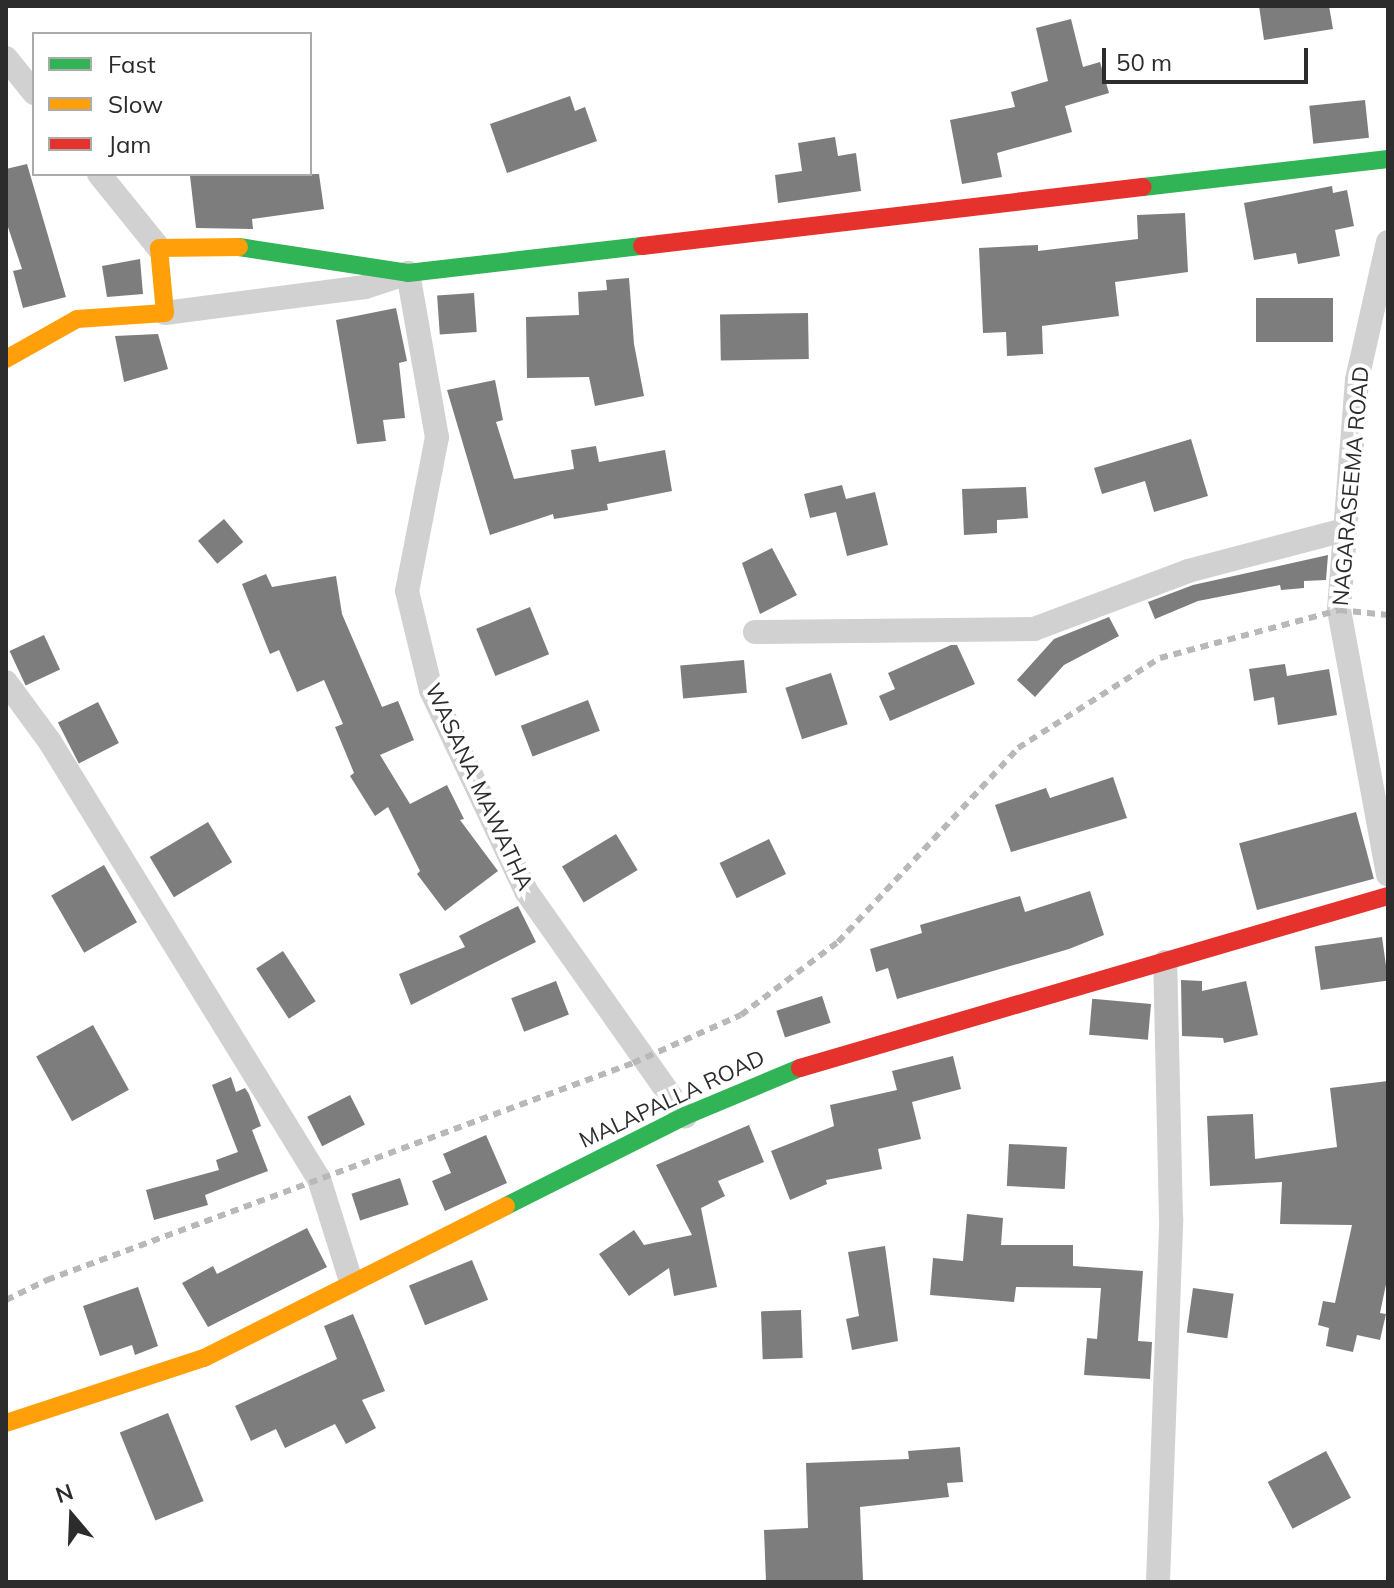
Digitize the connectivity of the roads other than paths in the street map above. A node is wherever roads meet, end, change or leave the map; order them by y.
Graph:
1 (6, 58) edge
2 (32, 90) edge
3 (1388, 159) edge
4 (101, 176) edge
5 (1388, 242) edge
6 (159, 248) junction
7 (408, 273) junction
8 (165, 313) junction
9 (6, 359) edge
10 (1344, 530) junction
11 (755, 632) dead end
12 (6, 682) edge
13 (1388, 874) edge
14 (1388, 896) edge
15 (1165, 962) junction
16 (685, 1116) junction
17 (351, 1281) junction
18 (9, 1417) edge
19 (1158, 1582) edge

1 - 2 street
3 - 7 street
4 - 6 street
5 - 10 street, NAGARASEEMA ROAD
6 - 7 street
6 - 8 street
7 - 8 street
7 - 16 street, WASANA MAWATHA
8 - 9 street
10 - 11 street
10 - 13 street, NAGARASEEMA ROAD
12 - 17 street
14 - 15 street, MALAPALLA ROAD
15 - 16 street, MALAPALLA ROAD
15 - 19 street
16 - 17 street, MALAPALLA ROAD
17 - 18 street, MALAPALLA ROAD

